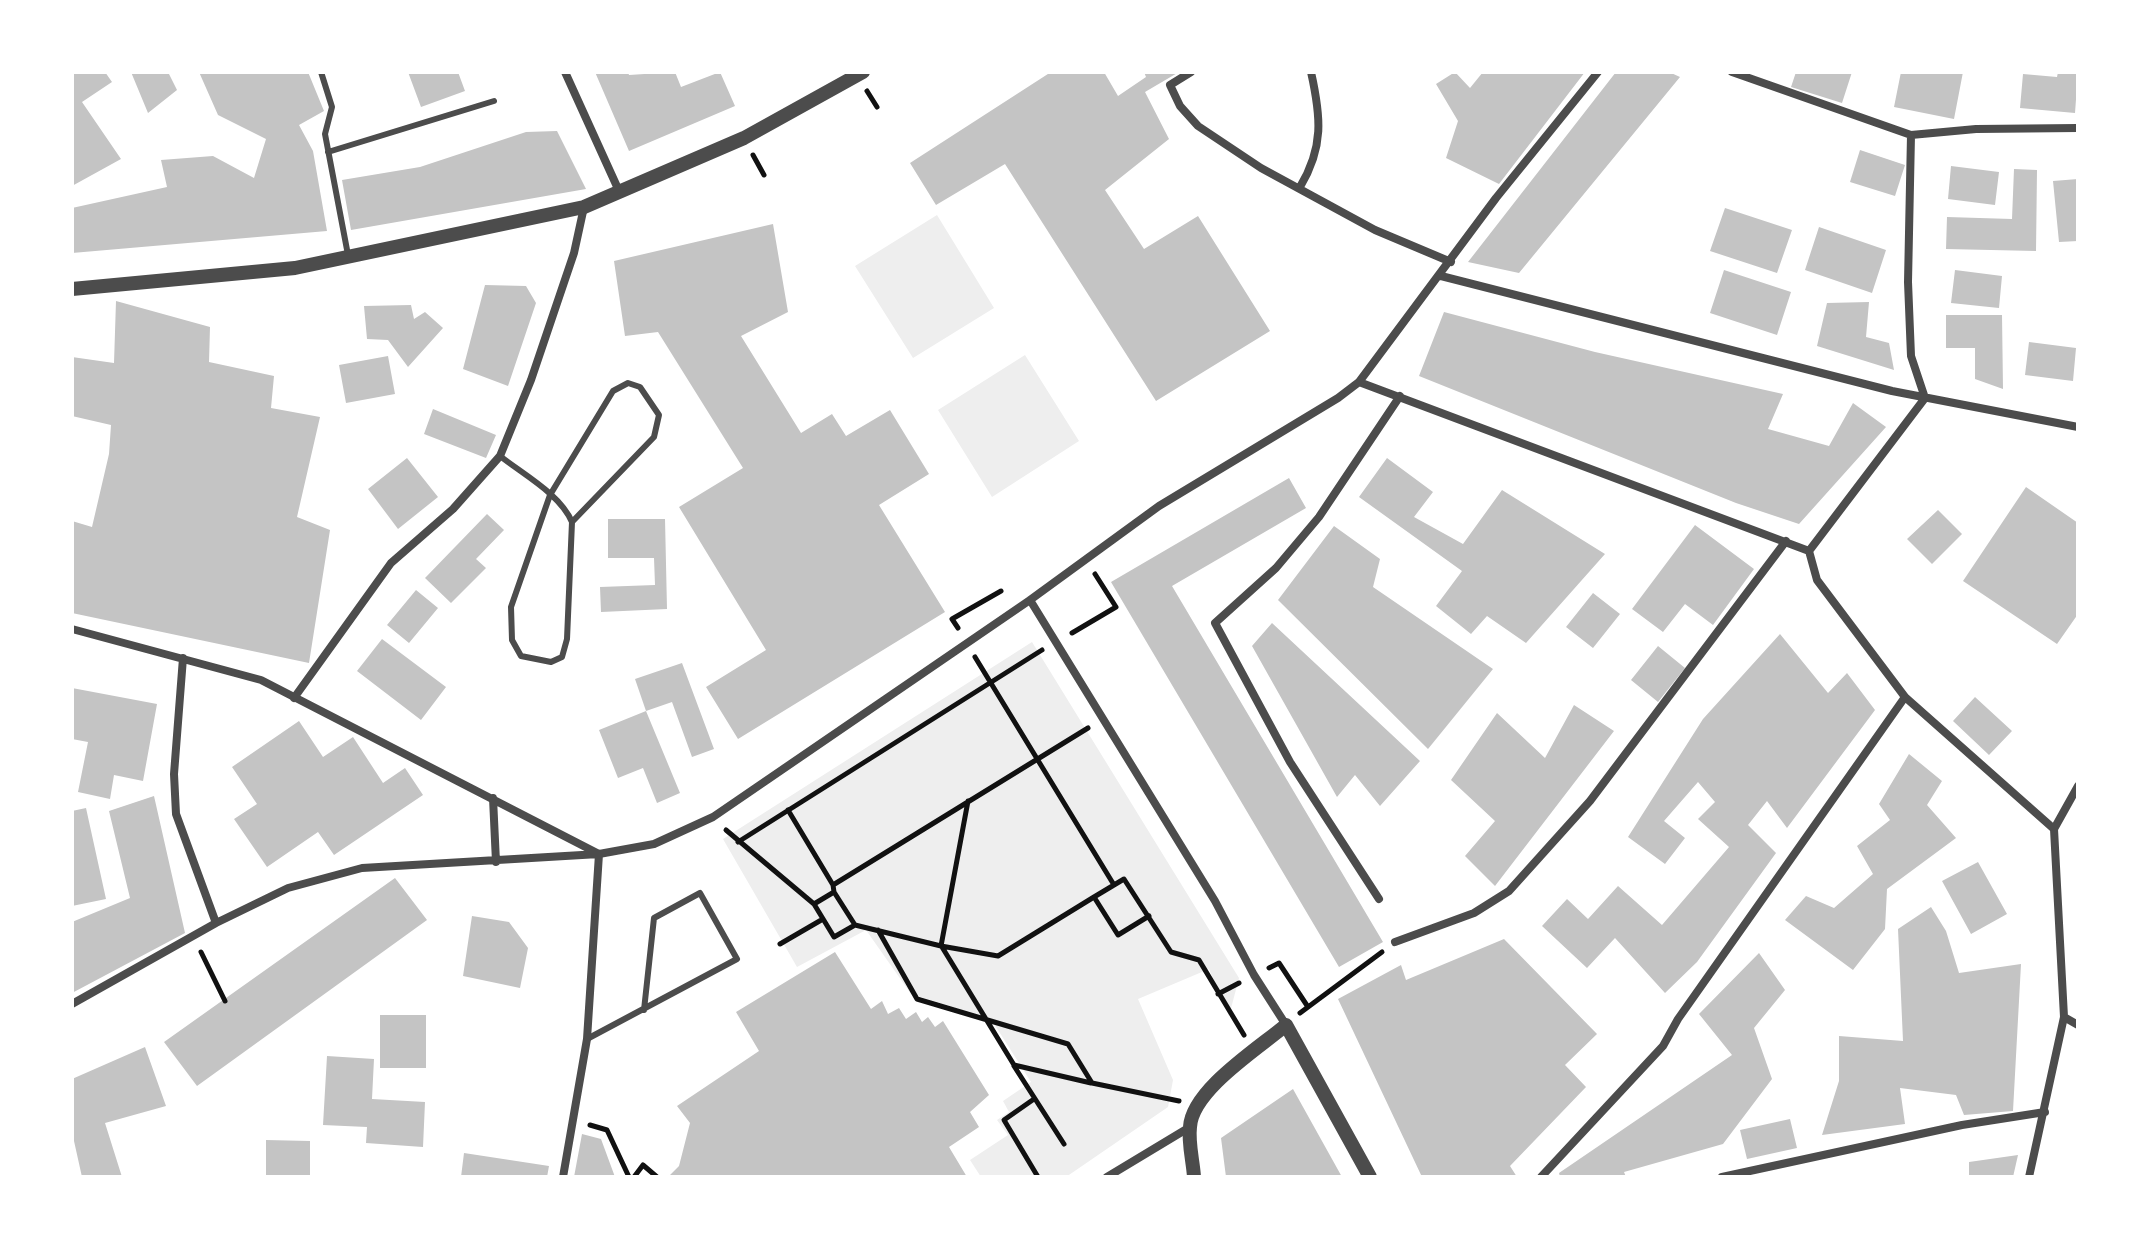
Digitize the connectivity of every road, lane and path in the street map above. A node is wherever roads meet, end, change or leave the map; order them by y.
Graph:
1 (321, 72) edge
2 (565, 72) edge
3 (863, 72) edge
4 (1191, 72) edge
5 (1311, 72) edge
6 (1598, 72) edge
7 (1732, 72) edge
8 (494, 101) dead end
9 (2078, 128) edge
10 (1911, 135) junction
11 (328, 152) junction
12 (1300, 187) junction
13 (619, 191) junction
14 (584, 207) junction
15 (349, 258) junction
16 (1451, 262) junction
17 (1441, 276) junction
18 (72, 289) edge
19 (1359, 382) junction
20 (1400, 396) junction
21 (1925, 398) junction
22 (2078, 427) edge
23 (500, 456) junction
24 (550, 495) junction
25 (572, 522) junction
26 (1786, 541) junction
27 (1809, 551) junction
28 (1086, 561) junction
29 (1001, 591) dead end
30 (1030, 600) junction
31 (72, 629) edge
32 (1056, 642) junction
33 (967, 643) junction
34 (183, 658) junction
35 (989, 681) junction
36 (1905, 697) junction
37 (294, 698) junction
38 (1103, 719) junction
39 (1038, 758) junction
40 (2078, 786) edge
41 (493, 798) junction
42 (968, 800) junction
43 (788, 810) junction
44 (713, 817) junction
45 (2054, 829) junction
46 (738, 842) junction
47 (599, 854) junction
48 (496, 862) junction
49 (1114, 885) junction
50 (834, 888) junction
51 (1094, 897) junction
52 (1379, 899) dead end
53 (814, 904) junction
54 (1149, 916) junction
55 (823, 919) junction
56 (216, 923) junction
57 (855, 925) junction
58 (878, 930) junction
59 (192, 937) junction
60 (1395, 942) joint
61 (780, 944) dead end
62 (941, 946) junction
63 (225, 1001) dead end
64 (72, 1004) edge
65 (644, 1010) junction
66 (2064, 1017) junction
67 (984, 1019) junction
68 (1286, 1025) junction
69 (2078, 1025) edge
70 (587, 1039) junction
71 (1255, 1052) junction
72 (1014, 1065) junction
73 (1092, 1083) junction
74 (1034, 1099) junction
75 (1199, 1103) junction
76 (2045, 1112) junction
77 (574, 1120) junction
78 (1190, 1127) junction
79 (1064, 1144) dead end
80 (563, 1177) edge
81 (631, 1177) edge
82 (657, 1177) edge
83 (1038, 1177) edge
84 (1107, 1177) edge
85 (1194, 1177) edge
86 (1370, 1177) edge
87 (1541, 1177) edge
88 (1722, 1177) edge
89 (2029, 1177) edge

1 - 11 lane
2 - 13 street
3 - 13 street
4 - 12 street
5 - 12 street
6 - 16 street
7 - 10 street
8 - 11 lane
9 - 10 street
10 - 21 street
11 - 15 lane
12 - 16 street
13 - 14 street
14 - 15 street
14 - 23 street
15 - 18 street
16 - 17 street
17 - 19 street
17 - 21 street
19 - 20 street
19 - 28 street
20 - 26 street
20 - 52 street
21 - 22 street
21 - 27 street
23 - 24 lane
23 - 37 street
24 - 25 lane
24 - 25 lane
24 - 25 lane
26 - 27 street
26 - 60 street
27 - 36 street
28 - 30 street
28 - 32 path
29 - 33 path
30 - 32 street
30 - 33 street
31 - 34 street
32 - 35 path
32 - 38 street
33 - 35 path
33 - 44 street
34 - 37 street
34 - 56 street
35 - 39 path
35 - 43 path
36 - 45 street
36 - 87 street
37 - 41 street
38 - 39 path
38 - 68 street
39 - 42 path
39 - 49 path
40 - 45 street
41 - 47 street
41 - 48 street
42 - 50 path
42 - 62 path
43 - 46 path
43 - 50 path
44 - 46 path
44 - 47 street
45 - 66 street
46 - 53 path
47 - 48 street
47 - 70 street
48 - 56 street
49 - 51 path
49 - 54 path
50 - 53 path
50 - 57 path
51 - 54 path
51 - 62 path
53 - 55 path
54 - 71 path
55 - 57 path
55 - 61 path
56 - 59 street
57 - 58 path
58 - 62 path
58 - 67 path
59 - 63 path
59 - 64 street
60 - 68 path
62 - 67 path
65 - 65 lane
65 - 70 lane
66 - 69 street
66 - 76 street
67 - 72 path
67 - 73 path
68 - 71 street
68 - 86 street
70 - 77 street
71 - 75 street
72 - 73 path
72 - 74 path
73 - 75 path
74 - 79 path
74 - 83 path
75 - 78 street
76 - 88 street
76 - 89 street
77 - 80 street
77 - 81 path
78 - 84 street
78 - 85 street
81 - 82 path

